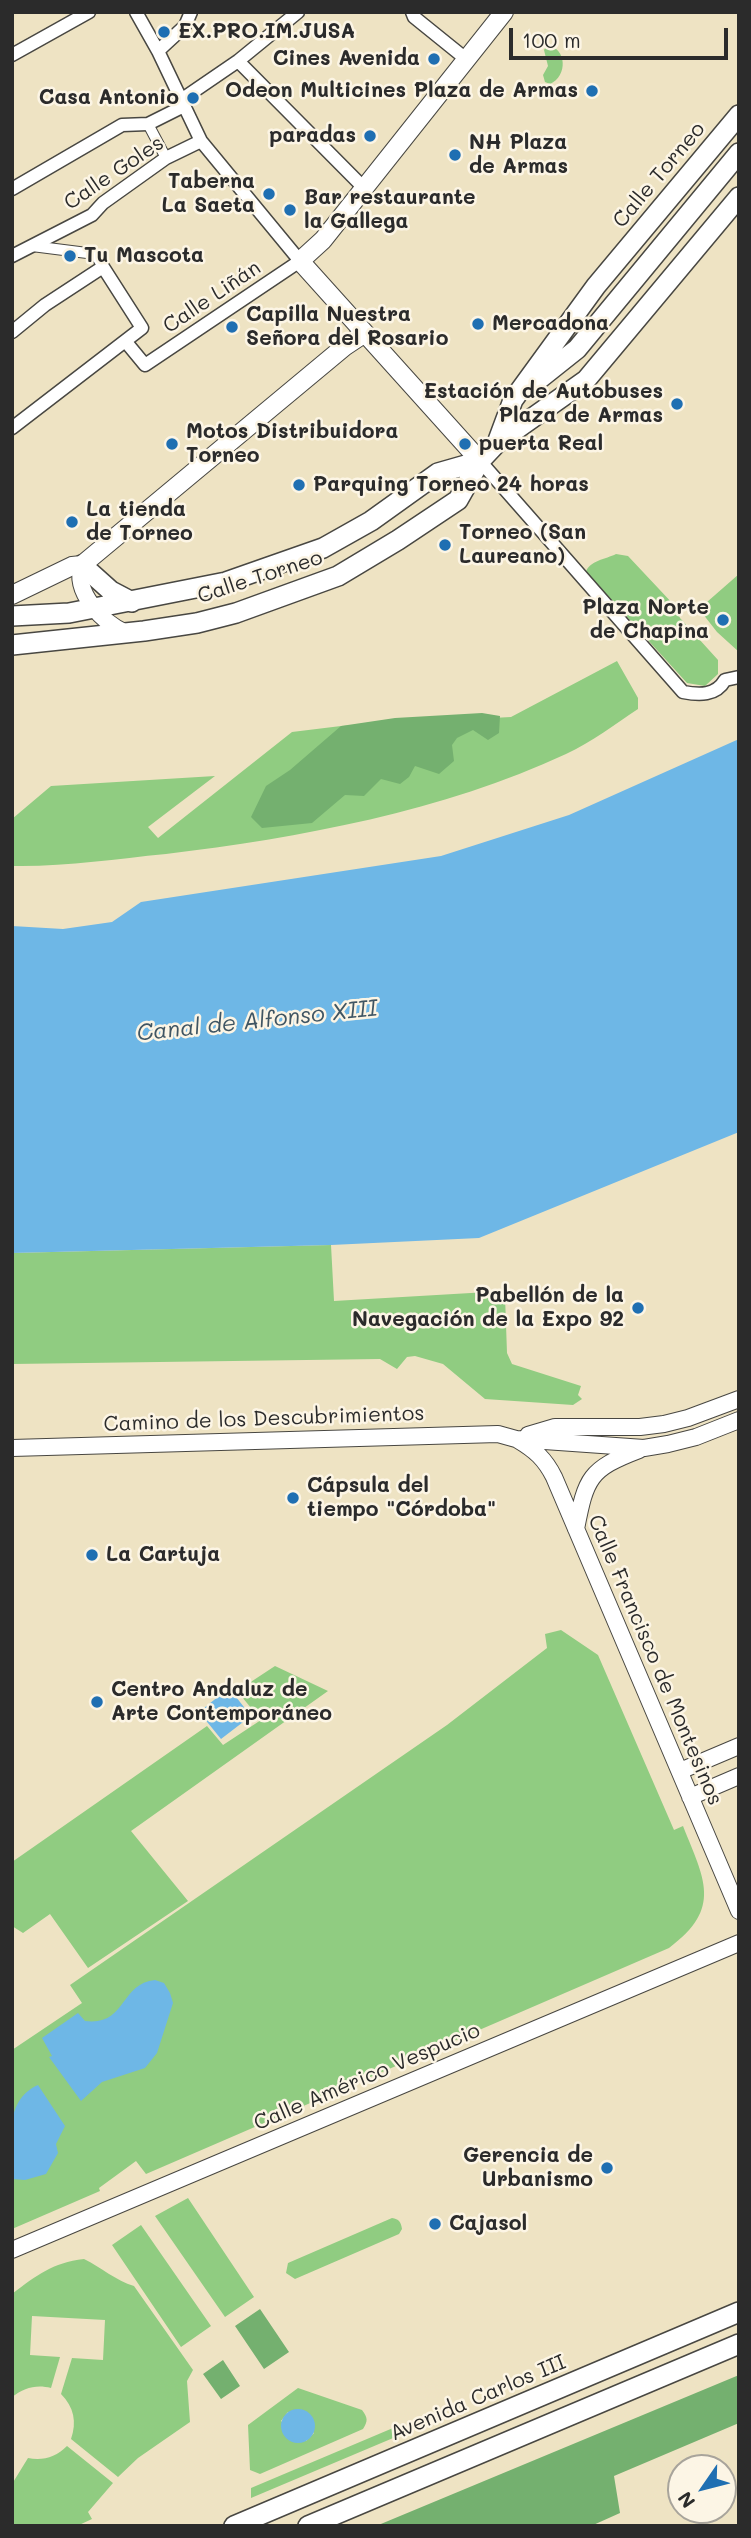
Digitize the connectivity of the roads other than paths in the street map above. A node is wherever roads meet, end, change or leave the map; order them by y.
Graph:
1 (89, 12) edge
2 (136, 12) edge
3 (191, 12) edge
4 (298, 12) edge
5 (412, 12) edge
6 (504, 12) edge
7 (66, 17) edge
8 (158, 51) junction
9 (12, 55) edge
10 (466, 59) junction
11 (238, 61) junction
12 (183, 103) junction
13 (739, 115) edge
14 (148, 124) junction
15 (201, 141) junction
16 (739, 153) edge
17 (166, 158) junction
18 (364, 188) junction
19 (12, 189) edge
20 (739, 197) edge
21 (32, 246) junction
22 (12, 256) edge
23 (300, 261) junction
24 (103, 267) junction
25 (12, 332) edge
26 (365, 332) junction
27 (126, 342) junction
28 (577, 349) junction
29 (513, 400) junction
30 (552, 404) junction
31 (12, 428) edge
32 (497, 443) junction
33 (480, 461) junction
34 (87, 570) junction
35 (12, 596) edge
36 (132, 602) junction
37 (69, 613) junction
38 (12, 616) edge
39 (101, 618) junction
40 (12, 645) edge
41 (12, 656) edge
42 (739, 677) edge
43 (739, 1399) edge
44 (739, 1420) edge
45 (516, 1439) junction
46 (12, 1448) edge
47 (644, 1448) junction
48 (576, 1529) junction
49 (739, 1746) edge
50 (680, 1771) junction
51 (739, 1776) edge
52 (690, 1797) junction
53 (739, 1911) edge
54 (739, 1943) edge
55 (12, 2250) edge
56 (739, 2312) edge
57 (739, 2344) edge
58 (234, 2526) edge
59 (308, 2526) edge

1 - 7 street
2 - 8 street
3 - 8 street
4 - 11 street
5 - 10 street
6 - 10 main road
7 - 9 street
8 - 12 street
10 - 18 main road
11 - 12 street
11 - 18 street
12 - 14 street
12 - 15 street
13 - 29 main road, Calle Torneo
14 - 17 street
14 - 19 street
15 - 17 street, Calle Goles
15 - 23 street
16 - 28 main road
17 - 21 street, Calle Goles
18 - 23 main road
20 - 30 main road, Calle Torneo
21 - 22 street, Calle Goles
21 - 24 street
23 - 26 main road
23 - 27 street, Calle Liñán
24 - 25 street
24 - 27 street
26 - 33 main road
26 - 34 main road
27 - 31 street
28 - 29 main road
28 - 30 main road
29 - 32 main road, Calle Torneo
30 - 32 main road, Calle Torneo
32 - 33 main road, Calle Torneo
33 - 36 main road, Calle Torneo
33 - 39 main road, Calle Torneo
33 - 42 street
34 - 35 main road
34 - 36 main road
34 - 39 street
36 - 39 main road, Calle Torneo
37 - 38 main road, Calle Torneo
37 - 39 main road, Calle Torneo
37 - 39 main road
39 - 40 main road, Calle Torneo
39 - 41 main road
43 - 45 street, Camino de los Descubrimientos
44 - 47 street, Camino de los Descubrimientos
45 - 46 street, Camino de los Descubrimientos
45 - 47 street, Camino de los Descubrimientos
45 - 48 street, Calle Francisco de Montesinos
47 - 48 street
48 - 50 street, Calle Francisco de Montesinos
49 - 50 street
50 - 52 street, Calle Francisco de Montesinos
51 - 52 street
52 - 53 street, Calle Francisco de Montesinos
54 - 55 street, Calle Américo Vespucio
56 - 58 main road, Avenida Carlos III
57 - 59 main road

